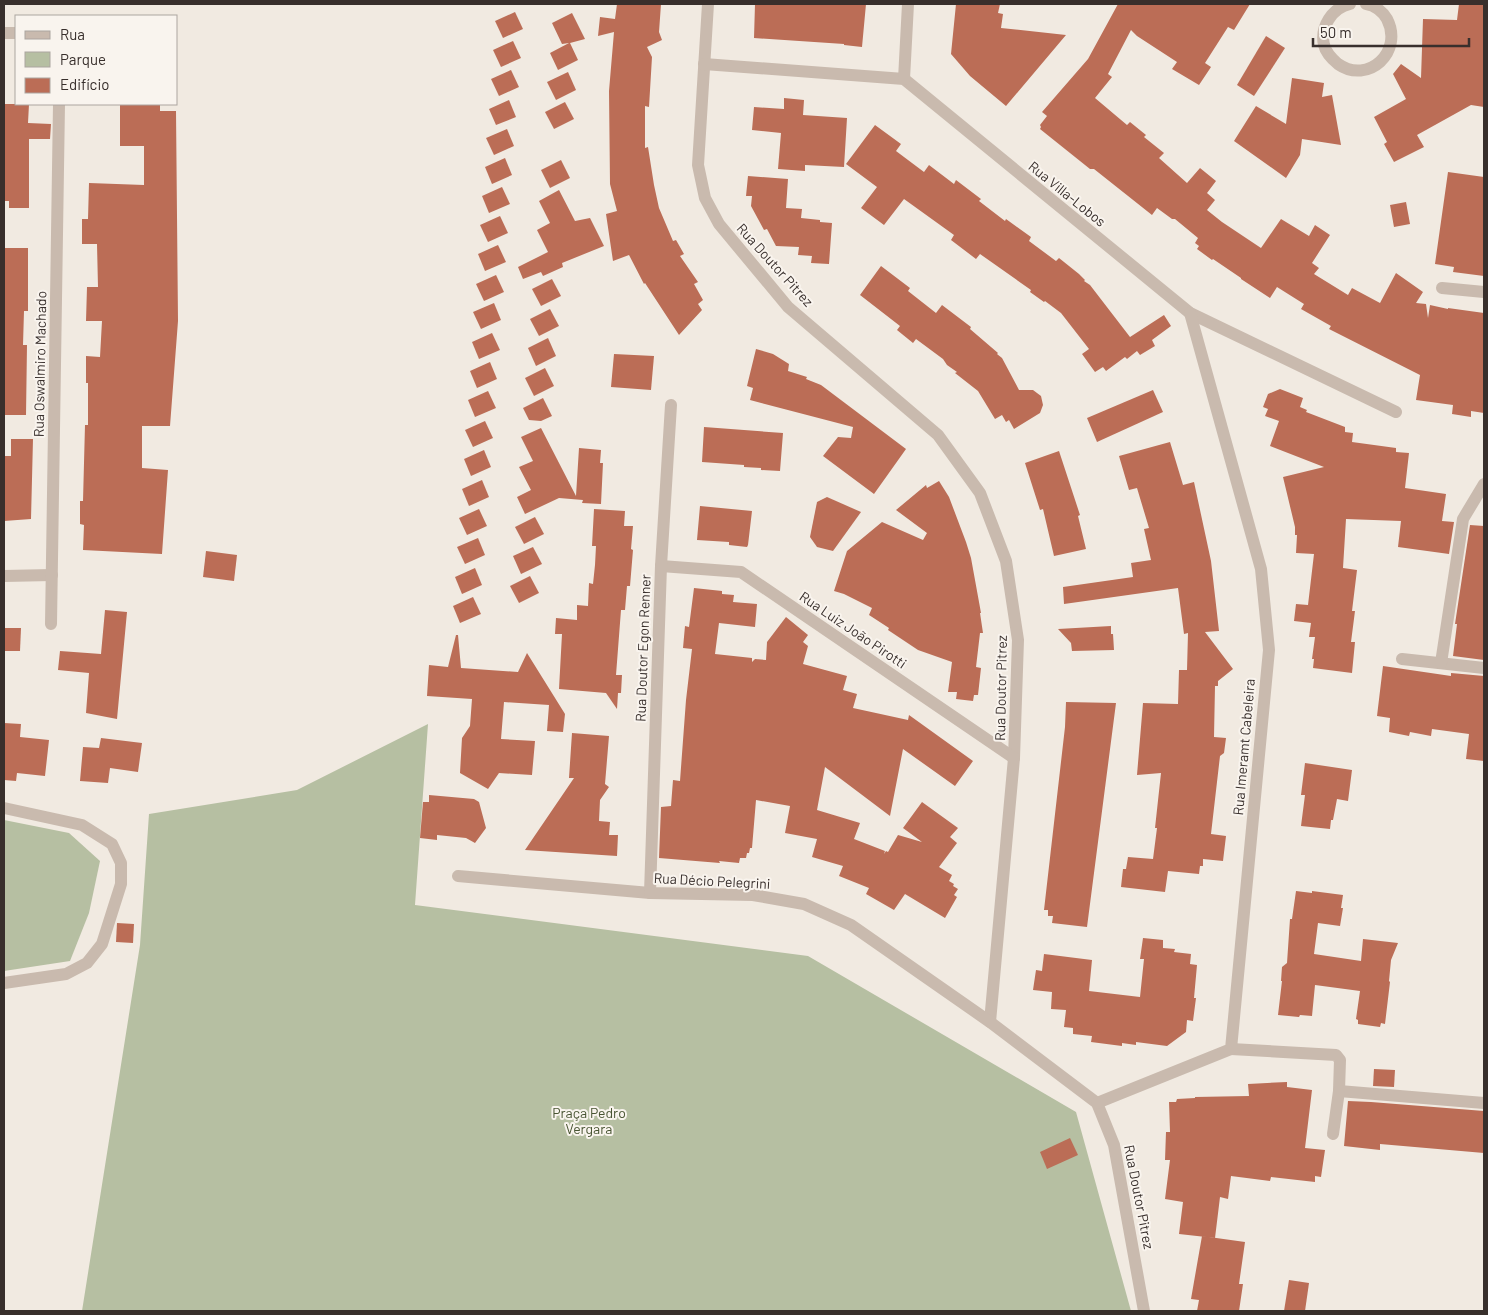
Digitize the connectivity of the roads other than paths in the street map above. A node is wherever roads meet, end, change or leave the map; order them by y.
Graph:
1 (708, 4) edge
2 (908, 4) edge
3 (1344, 4) edge
4 (1366, 4) edge
5 (704, 64) junction
6 (904, 79) junction
7 (59, 105) edge
8 (1442, 288) dead end
9 (1484, 292) edge
10 (1190, 313) junction
11 (671, 405) dead end
12 (1396, 412) dead end
13 (1484, 484) edge
14 (661, 566) junction
15 (52, 575) junction
16 (4, 576) edge
17 (52, 624) dead end
18 (1402, 659) dead end
19 (1441, 663) junction
20 (1484, 668) edge
21 (1014, 758) junction
22 (4, 808) edge
23 (458, 876) dead end
24 (650, 893) junction
25 (4, 983) edge
26 (990, 1022) junction
27 (1231, 1049) junction
28 (1339, 1091) junction
29 (1097, 1103) junction
30 (1484, 1103) edge
31 (1333, 1134) dead end
32 (1144, 1311) edge

1 - 5 street, Rua Doutor Pitrez
2 - 6 street
3 - 4 street
5 - 6 street
5 - 21 street, Rua Doutor Pitrez
6 - 10 street, Rua Villa-Lobos
7 - 15 street, Rua Oswalmiro Machado
8 - 9 street
10 - 12 street, Rua Villa-Lobos
10 - 27 street, Rua Imeramt Cabeleira
11 - 14 street, Rua Doutor Egon Renner
13 - 19 street
14 - 21 street, Rua Luiz João Pirotti
14 - 24 street, Rua Doutor Egon Renner
15 - 16 street
15 - 17 street, Rua Oswalmiro Machado
18 - 19 street
19 - 20 street
21 - 26 street, Rua Doutor Pitrez
22 - 25 street
23 - 24 street, Rua Décio Pelegrini
24 - 26 street, Rua Décio Pelegrini
26 - 29 street
27 - 28 street
27 - 29 street
28 - 30 street
28 - 31 street
29 - 32 street, Rua Doutor Pitrez

